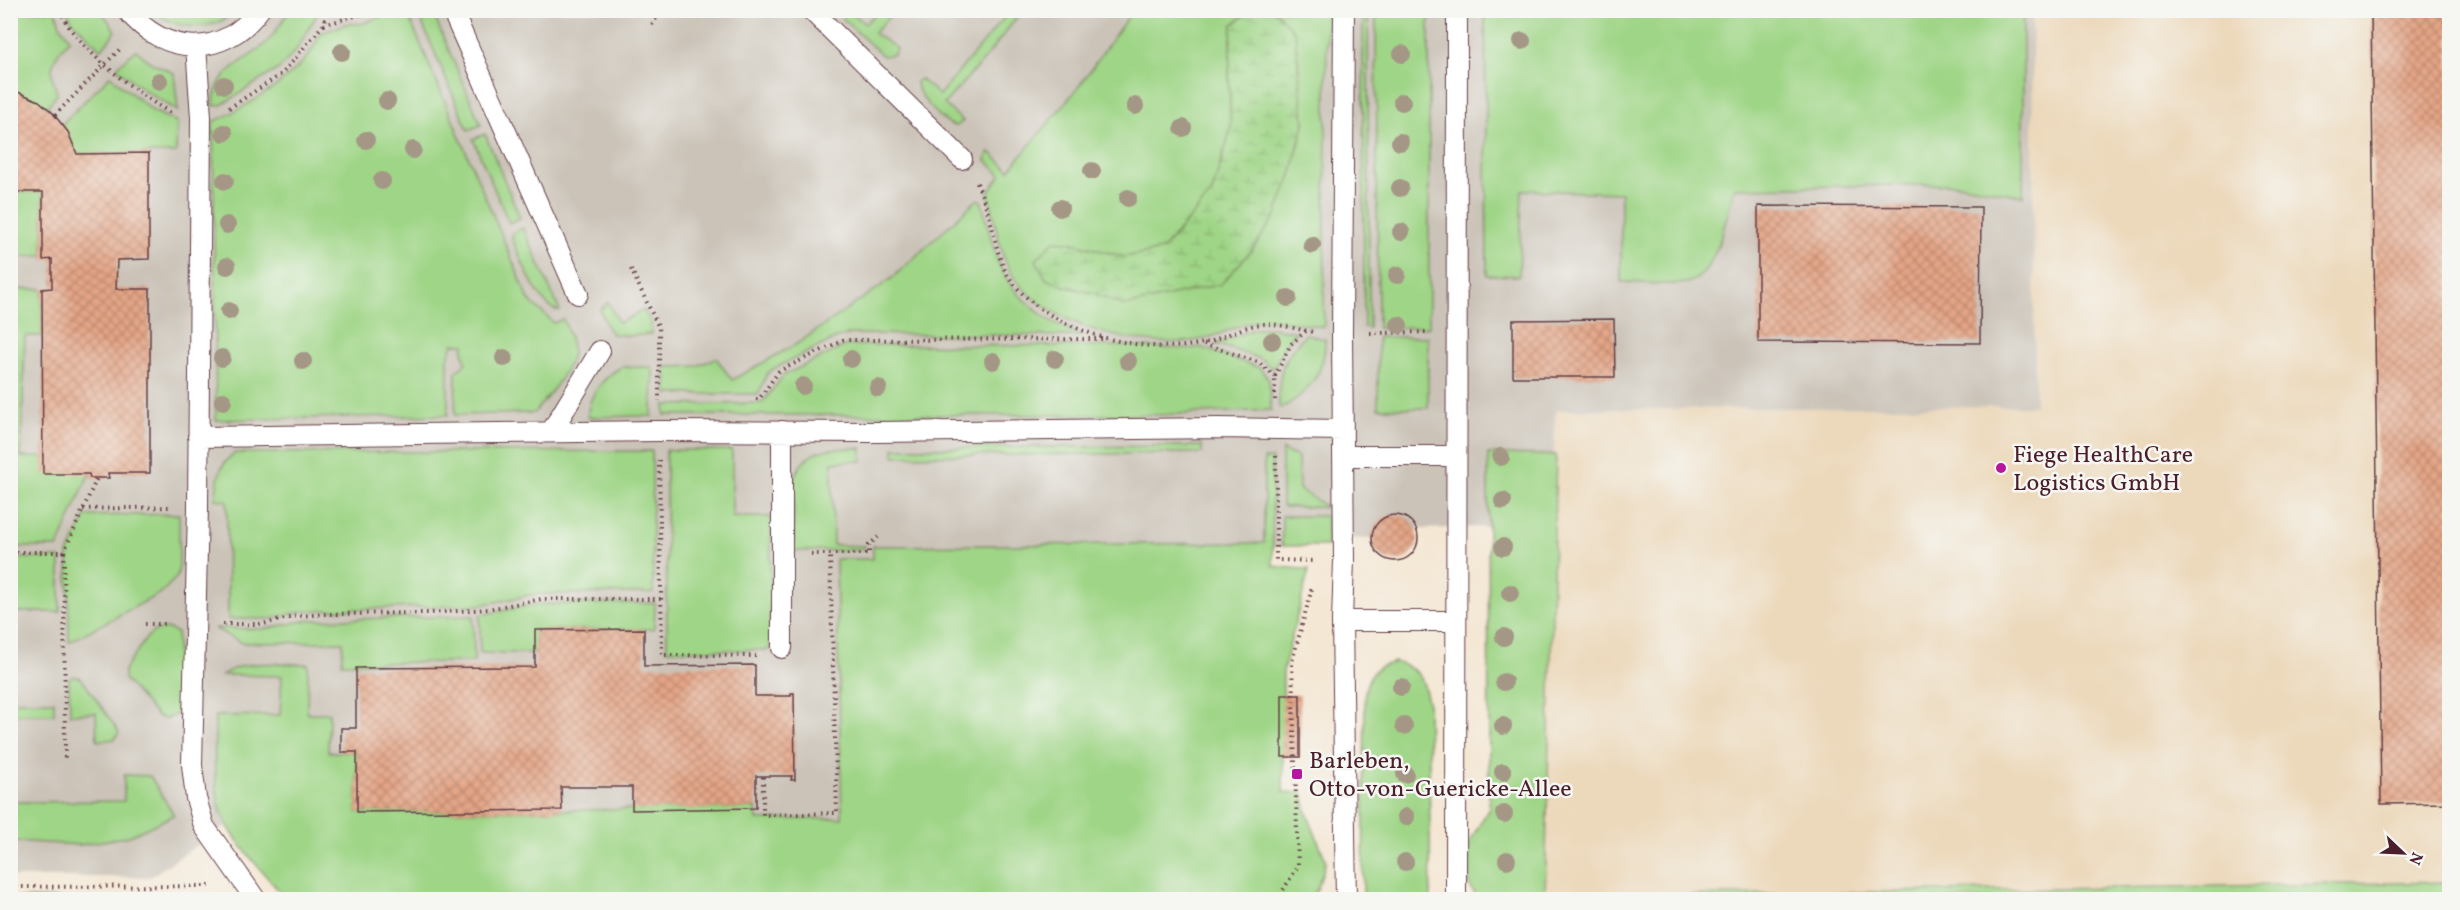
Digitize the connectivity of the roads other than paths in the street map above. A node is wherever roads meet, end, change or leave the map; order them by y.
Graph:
1 (127, 10) edge
2 (259, 10) edge
3 (452, 10) edge
4 (811, 10) edge
5 (1344, 10) edge
6 (1457, 10) edge
7 (196, 46) junction
8 (962, 159) road end
9 (578, 294) dead end
10 (600, 351) dead end
11 (1343, 430) junction
12 (782, 431) junction
13 (551, 432) junction
14 (198, 437) junction
15 (1344, 456) junction
16 (1456, 456) junction
17 (1342, 621) junction
18 (1456, 621) junction
19 (782, 648) road end
20 (251, 892) edge
21 (1346, 900) edge
22 (1456, 900) edge

1 - 7 lane
2 - 7 lane
3 - 9 lane
4 - 8 lane
5 - 11 lane
6 - 16 lane
7 - 14 lane
10 - 13 lane
11 - 12 lane
11 - 15 lane
12 - 13 lane
12 - 19 lane
13 - 14 lane
14 - 20 lane
15 - 16 lane
15 - 17 lane
16 - 18 lane
17 - 18 lane
17 - 21 lane
18 - 22 lane

